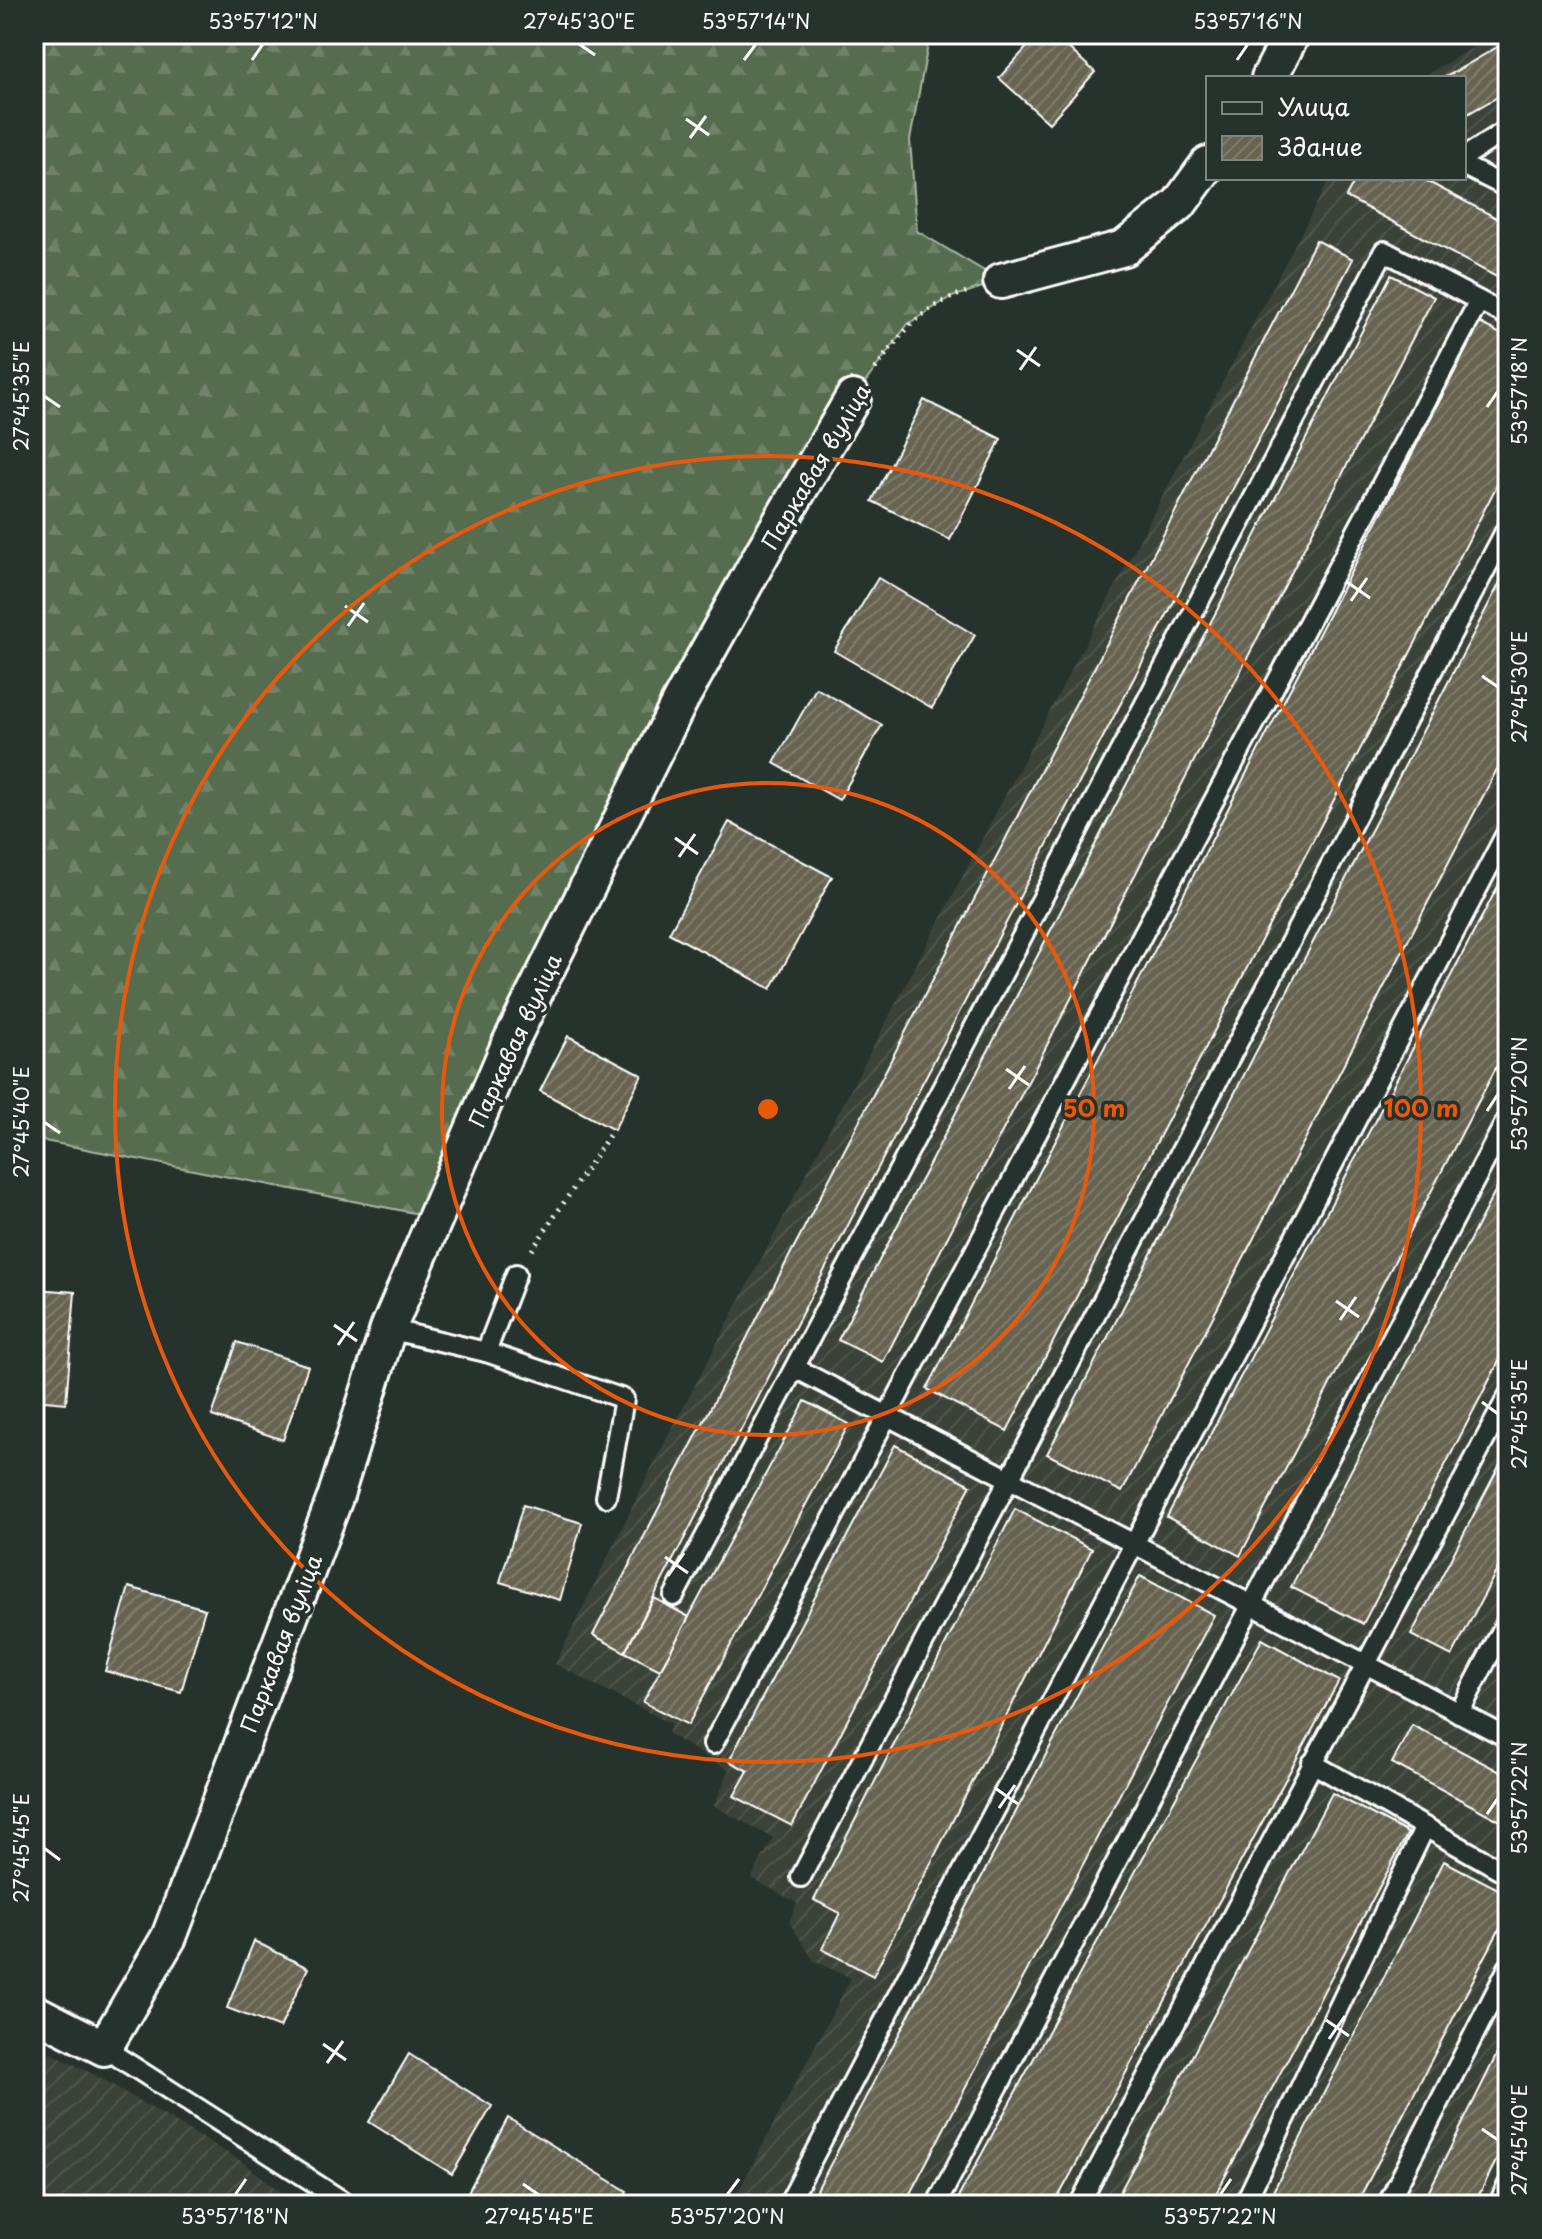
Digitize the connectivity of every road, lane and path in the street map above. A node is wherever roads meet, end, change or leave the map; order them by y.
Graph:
1 (1292, 34) edge
2 (1270, 76) edge
3 (1508, 129) edge
4 (1466, 156) edge
5 (1206, 167) edge
6 (1466, 167) edge
7 (1508, 188) edge
8 (1001, 281) joint
9 (1479, 301) junction
10 (1508, 316) edge
11 (853, 398) joint
12 (1508, 526) edge
13 (1508, 830) edge
14 (1508, 1117) edge
15 (610, 1134) dead end
16 (516, 1274) joint
17 (388, 1329) junction
18 (486, 1352) junction
19 (795, 1368) junction
20 (1508, 1396) edge
21 (887, 1416) junction
22 (1010, 1480) junction
23 (606, 1497) dead end
24 (1134, 1544) junction
25 (674, 1596) dead end
26 (1252, 1605) junction
27 (1508, 1619) edge
28 (1365, 1664) junction
29 (1459, 1713) junction
30 (1508, 1738) edge
31 (713, 1744) dead end
32 (1312, 1763) junction
33 (1425, 1827) junction
34 (1508, 1874) edge
35 (801, 1877) dead end
36 (1508, 1968) edge
37 (34, 2012) edge
38 (104, 2048) junction
39 (1508, 2184) edge
40 (349, 2205) edge
41 (788, 2205) edge
42 (936, 2205) edge
43 (1079, 2205) edge
44 (1244, 2205) edge
45 (1387, 2205) edge
46 (1498, 2205) edge

1 - 2 street
3 - 4 lane
5 - 8 street
6 - 7 lane
8 - 11 path, Паркавая вуліца
9 - 10 lane
9 - 19 lane
9 - 21 lane
11 - 17 street, Паркавая вуліца
12 - 22 lane
13 - 24 lane
14 - 26 lane
15 - 16 path
16 - 18 lane
17 - 18 lane
17 - 38 street, Паркавая вуліца
18 - 23 lane
19 - 21 lane
19 - 25 lane
20 - 28 lane
21 - 22 lane
21 - 31 lane
22 - 24 lane
22 - 35 lane
24 - 26 lane
24 - 41 lane
26 - 28 lane
26 - 42 lane
27 - 29 lane
28 - 29 lane
28 - 32 lane
29 - 30 lane
32 - 33 lane
32 - 43 lane
33 - 34 lane
33 - 44 lane
36 - 45 lane
37 - 38 street
38 - 40 lane
39 - 46 lane

